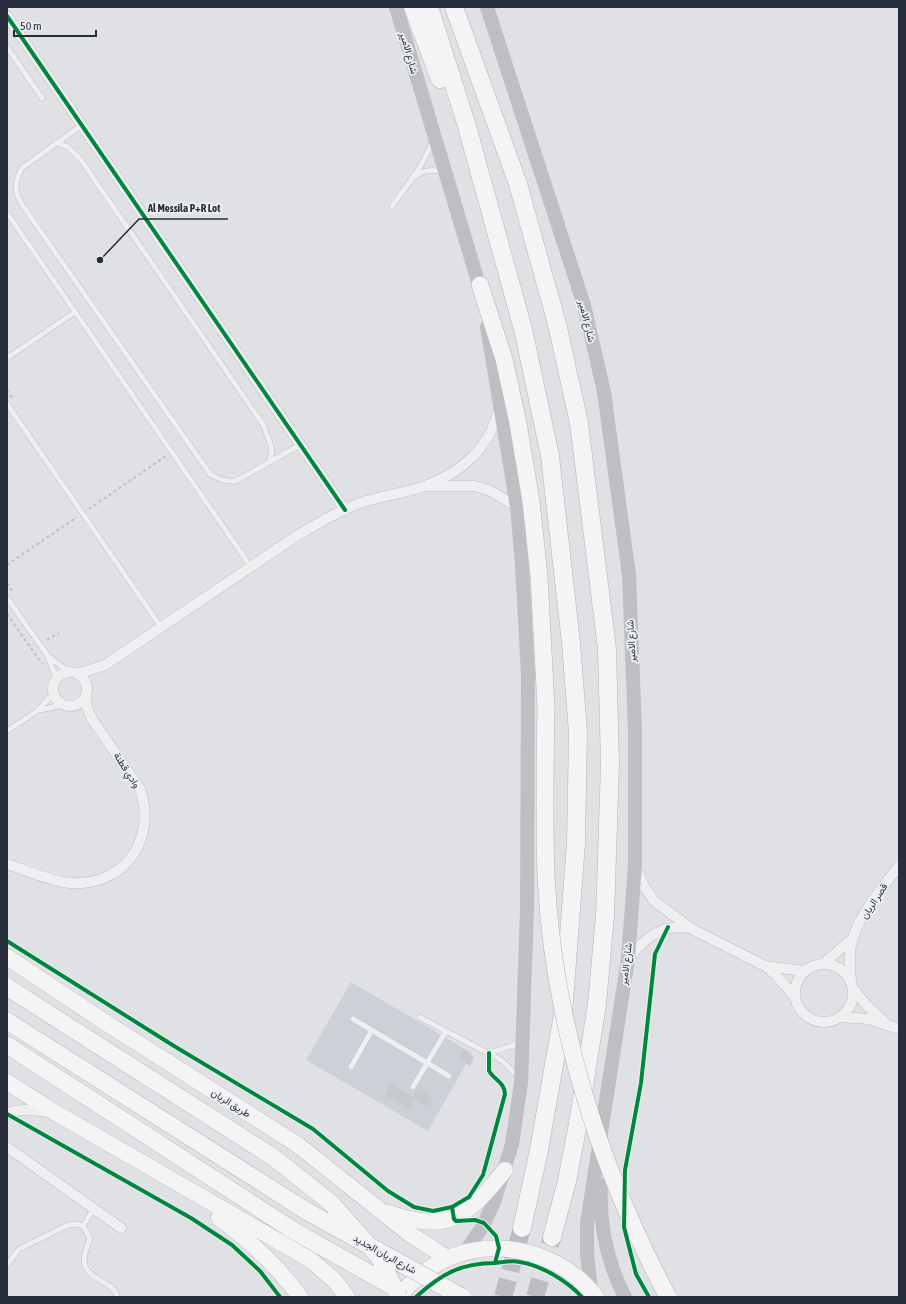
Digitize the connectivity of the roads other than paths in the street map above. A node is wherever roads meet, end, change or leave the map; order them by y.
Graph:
1 (396, 7) edge
2 (413, 7) edge
3 (429, 7) edge
4 (487, 7) edge
5 (457, 12) edge
6 (7, 16) edge
7 (7, 47) edge
8 (42, 98) dead end
9 (466, 123) junction
10 (82, 124) junction
11 (434, 135) junction
12 (56, 142) junction
13 (446, 172) junction
14 (409, 182) junction
15 (392, 206) dead end
16 (7, 213) edge
17 (480, 284) junction
18 (75, 312) junction
19 (7, 358) edge
20 (500, 403) junction
21 (7, 404) edge
22 (300, 445) junction
23 (270, 461) junction
24 (425, 486) junction
25 (517, 507) junction
26 (345, 510) junction
27 (251, 567) junction
28 (7, 598) edge
29 (161, 627) junction
30 (48, 656) junction
31 (105, 665) junction
32 (73, 673) junction
33 (55, 682) junction
34 (86, 692) junction
35 (53, 694) junction
36 (62, 705) junction
37 (73, 706) junction
38 (37, 711) junction
39 (92, 720) junction
40 (7, 731) edge
41 (7, 864) edge
42 (636, 865) junction
43 (899, 866) edge
44 (692, 929) junction
45 (853, 938) junction
46 (7, 957) edge
47 (628, 959) junction
48 (823, 964) junction
49 (765, 966) junction
50 (804, 972) junction
51 (851, 985) junction
52 (7, 987) edge
53 (795, 997) junction
54 (419, 1017) dead end
55 (840, 1017) junction
56 (353, 1019) dead end
57 (7, 1021) edge
58 (888, 1025) junction
59 (899, 1029) edge
60 (372, 1030) junction
61 (446, 1031) junction
62 (522, 1036) junction
63 (7, 1045) edge
64 (489, 1053) junction
65 (428, 1062) junction
66 (351, 1067) dead end
67 (449, 1076) dead end
68 (520, 1078) junction
69 (7, 1082) edge
70 (413, 1087) dead end
71 (605, 1110) junction
72 (56, 1113) junction
73 (7, 1114) edge
74 (7, 1147) edge
75 (153, 1169) junction
76 (505, 1170) junction
77 (375, 1207) junction
78 (94, 1208) junction
79 (83, 1226) junction
80 (121, 1228) dead end
81 (522, 1228) tunnel mouth
82 (552, 1237) tunnel mouth
83 (465, 1252) junction
84 (447, 1258) junction
85 (7, 1266) edge
86 (593, 1294) edge
87 (117, 1297) edge
88 (300, 1297) edge
89 (347, 1297) edge
90 (399, 1297) edge
91 (411, 1297) edge
92 (462, 1297) edge
93 (625, 1297) edge
94 (668, 1297) edge

1 - 11 main road, شارع الامير
2 - 9 highway
3 - 9 highway
4 - 42 main road, شارع الامير
5 - 82 highway
6 - 10 street
7 - 8 lane
9 - 81 highway
10 - 12 lane
10 - 22 street
11 - 13 main road, شارع الامير
11 - 14 lane
12 - 23 lane
12 - 23 lane
13 - 14 lane
13 - 17 main road, شارع الامير
14 - 15 lane
16 - 18 lane
17 - 20 main road, شارع الامير
17 - 94 highway, bridge
18 - 19 lane
18 - 27 lane
20 - 24 street
20 - 25 main road, شارع الامير
21 - 29 lane
22 - 23 lane
22 - 26 street
24 - 25 street
24 - 26 street
25 - 62 main road, شارع الامير
26 - 27 street
27 - 29 street
28 - 30 lane
29 - 31 street
30 - 32 lane
30 - 33 lane
31 - 32 street
31 - 34 street
32 - 33 street
32 - 34 street
33 - 35 street
34 - 37 street
34 - 39 street, وادي قطنة
35 - 36 street
35 - 38 lane
36 - 37 street
36 - 38 lane
37 - 39 street, وادي قطنة
38 - 40 lane
39 - 41 street, وادي قطنة
42 - 44 street
42 - 47 main road, شارع الامير
43 - 45 street, قصر الريان
44 - 47 street
44 - 49 street
45 - 48 street, قصر الريان
45 - 51 street, قصر الريان
46 - 77 main road, طريق الريان
47 - 71 main road, شارع الامير
48 - 50 street
48 - 51 street
49 - 50 street
49 - 53 street
50 - 53 street
51 - 55 street
51 - 58 street
52 - 90 highway, bridge
53 - 55 street
54 - 61 lane
55 - 58 street
56 - 60 lane
57 - 92 highway, شارع الريان الجديد, bridge
58 - 59 street
60 - 65 lane
60 - 66 lane
61 - 64 lane
61 - 65 lane
62 - 64 lane
62 - 68 main road, شارع الامير
63 - 91 highway, bridge
64 - 68 lane
65 - 67 lane
65 - 70 lane
68 - 76 main road, شارع الامير
69 - 72 main road
71 - 86 main road, شارع الامير
71 - 93 main road
72 - 73 street
72 - 75 main road
74 - 78 street
75 - 88 main road
75 - 89 main road
76 - 77 main road
76 - 83 main road, شارع الامير
77 - 84 main road, طريق الريان
78 - 79 lane
78 - 80 street
79 - 85 lane
79 - 87 lane
83 - 84 main road
83 - 86 main road
84 - 90 main road

